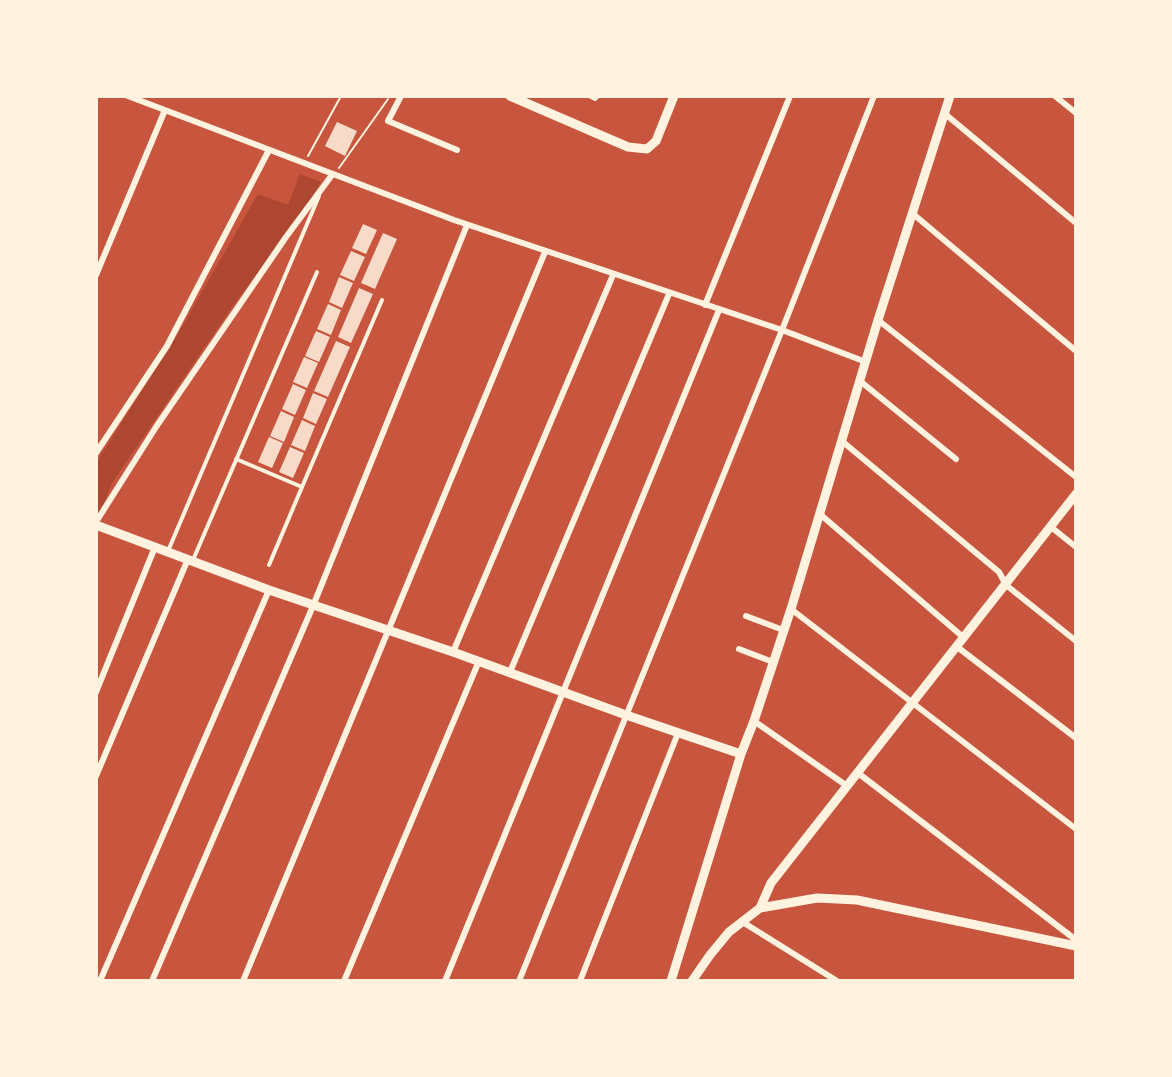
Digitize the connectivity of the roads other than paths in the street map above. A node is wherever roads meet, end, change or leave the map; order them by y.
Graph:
1 (128, 96) edge
2 (401, 96) edge
3 (510, 96) edge
4 (589, 96) edge
5 (598, 96) edge
6 (674, 96) edge
7 (790, 96) edge
8 (874, 96) edge
9 (950, 96) edge
10 (1055, 96) edge
11 (136, 97) edge
12 (165, 110) junction
13 (944, 113) junction
14 (1076, 113) edge
15 (269, 150) junction
16 (457, 150) dead end
17 (333, 175) junction
18 (322, 190) junction
19 (912, 213) junction
20 (1076, 223) edge
21 (467, 225) junction
22 (545, 252) junction
23 (316, 272) dead end
24 (613, 274) junction
25 (96, 275) edge
26 (669, 294) junction
27 (382, 300) dead end
28 (705, 306) junction
29 (719, 310) junction
30 (879, 320) junction
31 (782, 330) junction
32 (1076, 351) edge
33 (866, 362) junction
34 (860, 381) junction
35 (843, 442) junction
36 (96, 453) edge
37 (236, 459) junction
38 (956, 459) dead end
39 (1076, 477) edge
40 (302, 487) junction
41 (1076, 494) edge
42 (821, 515) junction
43 (96, 523) edge
44 (1051, 527) junction
45 (155, 546) junction
46 (1076, 547) edge
47 (168, 551) junction
48 (190, 560) junction
49 (269, 565) dead end
50 (1006, 585) junction
51 (269, 590) junction
52 (313, 606) junction
53 (791, 609) junction
54 (746, 616) dead end
55 (783, 630) junction
56 (389, 631) junction
57 (963, 637) junction
58 (1076, 641) edge
59 (956, 646) junction
60 (739, 649) dead end
61 (453, 652) junction
62 (478, 661) junction
63 (773, 662) junction
64 (510, 672) junction
65 (96, 692) edge
66 (563, 692) junction
67 (912, 703) junction
68 (626, 715) junction
69 (754, 721) junction
70 (678, 733) junction
71 (1076, 738) edge
72 (741, 754) junction
73 (858, 772) junction
74 (96, 776) edge
75 (847, 786) junction
76 (1076, 829) edge
77 (760, 908) junction
78 (741, 921) junction
79 (1076, 940) edge
80 (1076, 946) edge
81 (694, 980) edge
82 (100, 981) edge
83 (152, 981) edge
84 (243, 981) edge
85 (344, 981) edge
86 (445, 981) edge
87 (519, 981) edge
88 (580, 981) edge
89 (671, 981) edge
90 (837, 981) edge

1 - 11 street
2 - 16 street
3 - 6 street
4 - 5 lane
7 - 28 street
8 - 31 street
9 - 13 street
10 - 14 street
11 - 12 street
12 - 15 street
12 - 25 street
13 - 19 street
13 - 20 street
15 - 17 street
15 - 36 street
17 - 18 street
17 - 21 street
18 - 43 street
18 - 47 lane
19 - 30 street
19 - 32 street
21 - 22 street
21 - 52 street
22 - 24 street
22 - 56 street
23 - 37 lane
24 - 26 street
24 - 61 street
26 - 28 street
26 - 64 street
27 - 40 lane
28 - 29 street
29 - 31 street
29 - 66 street
30 - 33 street
30 - 39 street
31 - 33 street
31 - 68 street
33 - 34 street
34 - 35 street
34 - 38 street
35 - 42 street
35 - 50 street
37 - 40 lane
37 - 48 lane
40 - 49 lane
41 - 44 street
42 - 53 street
42 - 57 street
43 - 45 street
44 - 46 street
44 - 50 street
45 - 47 street
45 - 65 street
47 - 48 street
48 - 51 street
48 - 74 street
50 - 57 street
50 - 58 street
51 - 52 street
51 - 82 street
52 - 56 street
52 - 83 street
53 - 55 street
53 - 67 street
54 - 55 street
55 - 63 street
56 - 61 street
56 - 84 street
57 - 59 street
59 - 67 street
59 - 71 street
60 - 63 street
61 - 62 street
62 - 64 street
62 - 85 street
63 - 69 street
64 - 66 street
66 - 68 street
66 - 86 street
67 - 73 street
67 - 76 street
68 - 70 street
68 - 87 street
69 - 72 street
69 - 75 street
70 - 72 street
70 - 88 street
72 - 89 street
73 - 75 street
73 - 79 street
75 - 77 street
77 - 78 street
77 - 80 street
78 - 81 street
78 - 90 street

